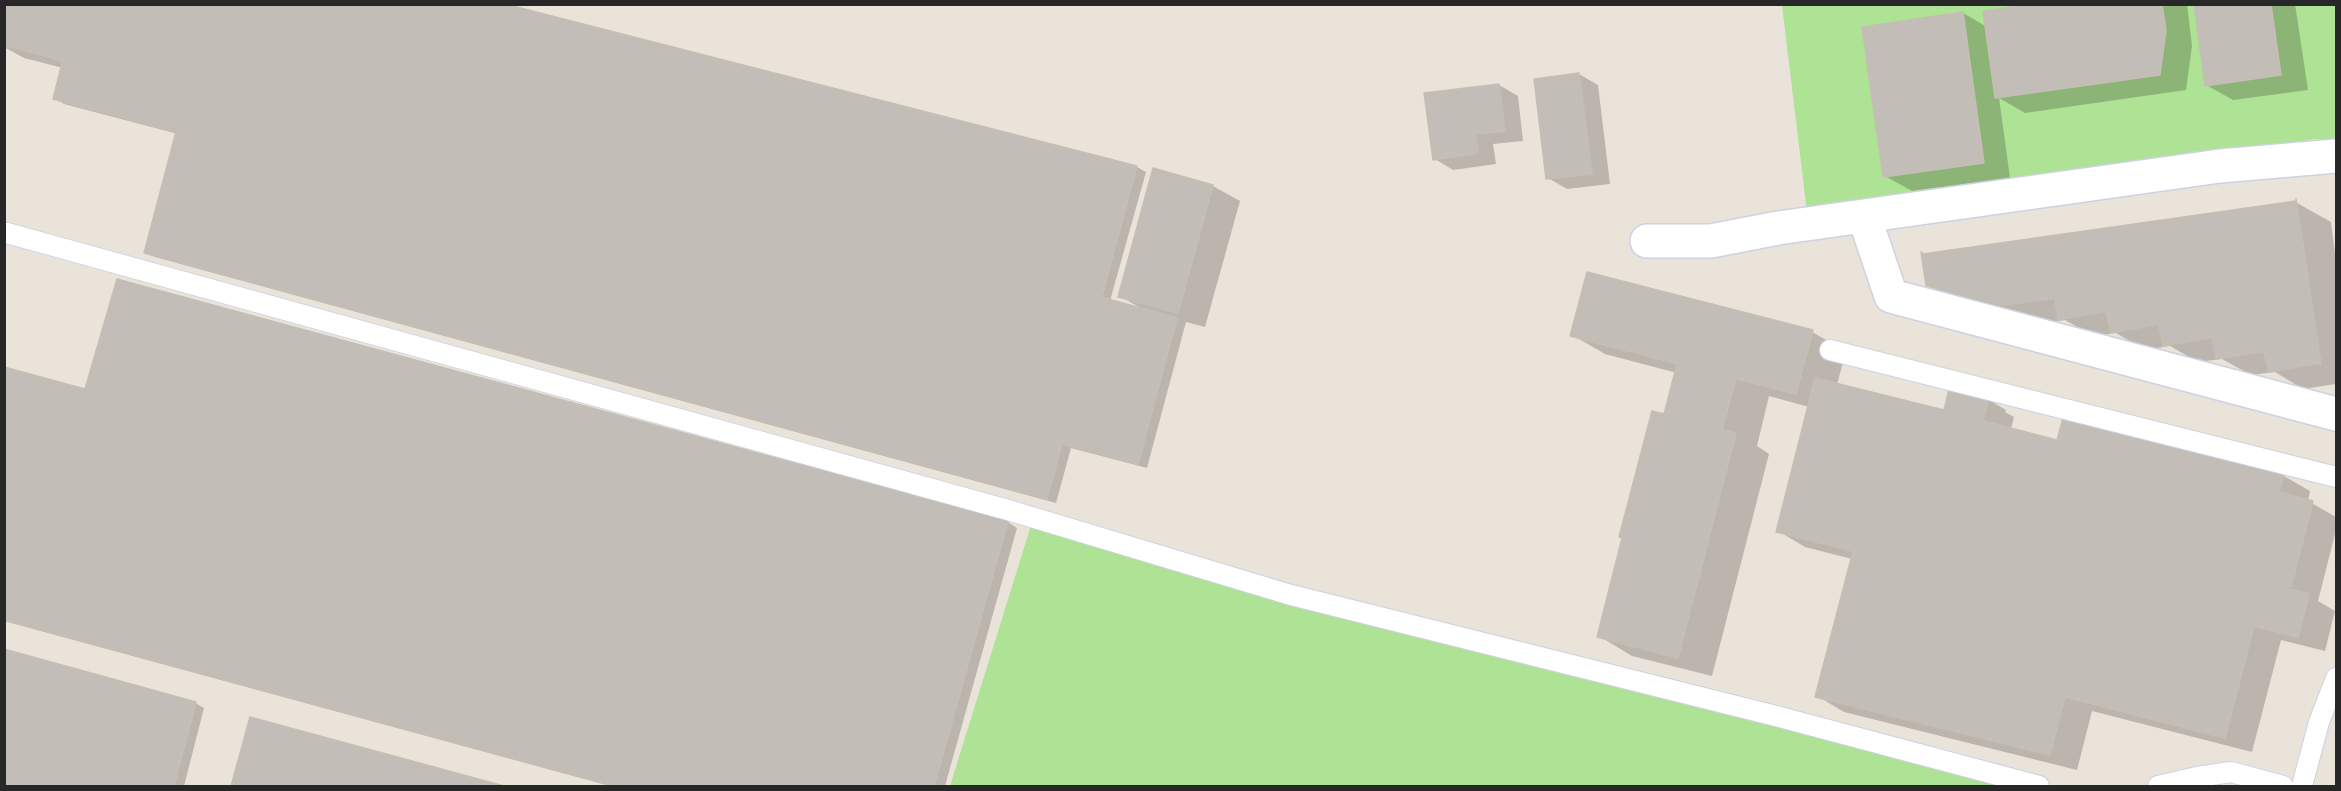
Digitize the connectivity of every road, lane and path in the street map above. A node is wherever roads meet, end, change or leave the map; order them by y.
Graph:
1 (2337, 156) edge
2 (1864, 216) junction
3 (7, 233) dead end
4 (1647, 241) dead end
5 (1830, 350) dead end
6 (2337, 414) edge
7 (2337, 477) edge
8 (2337, 678) edge
9 (2039, 786) edge
10 (2158, 786) edge
11 (2283, 786) edge
12 (2302, 786) edge

1 - 2 street
2 - 4 street
2 - 6 street
3 - 9 lane
5 - 7 lane
8 - 12 lane
10 - 11 lane

